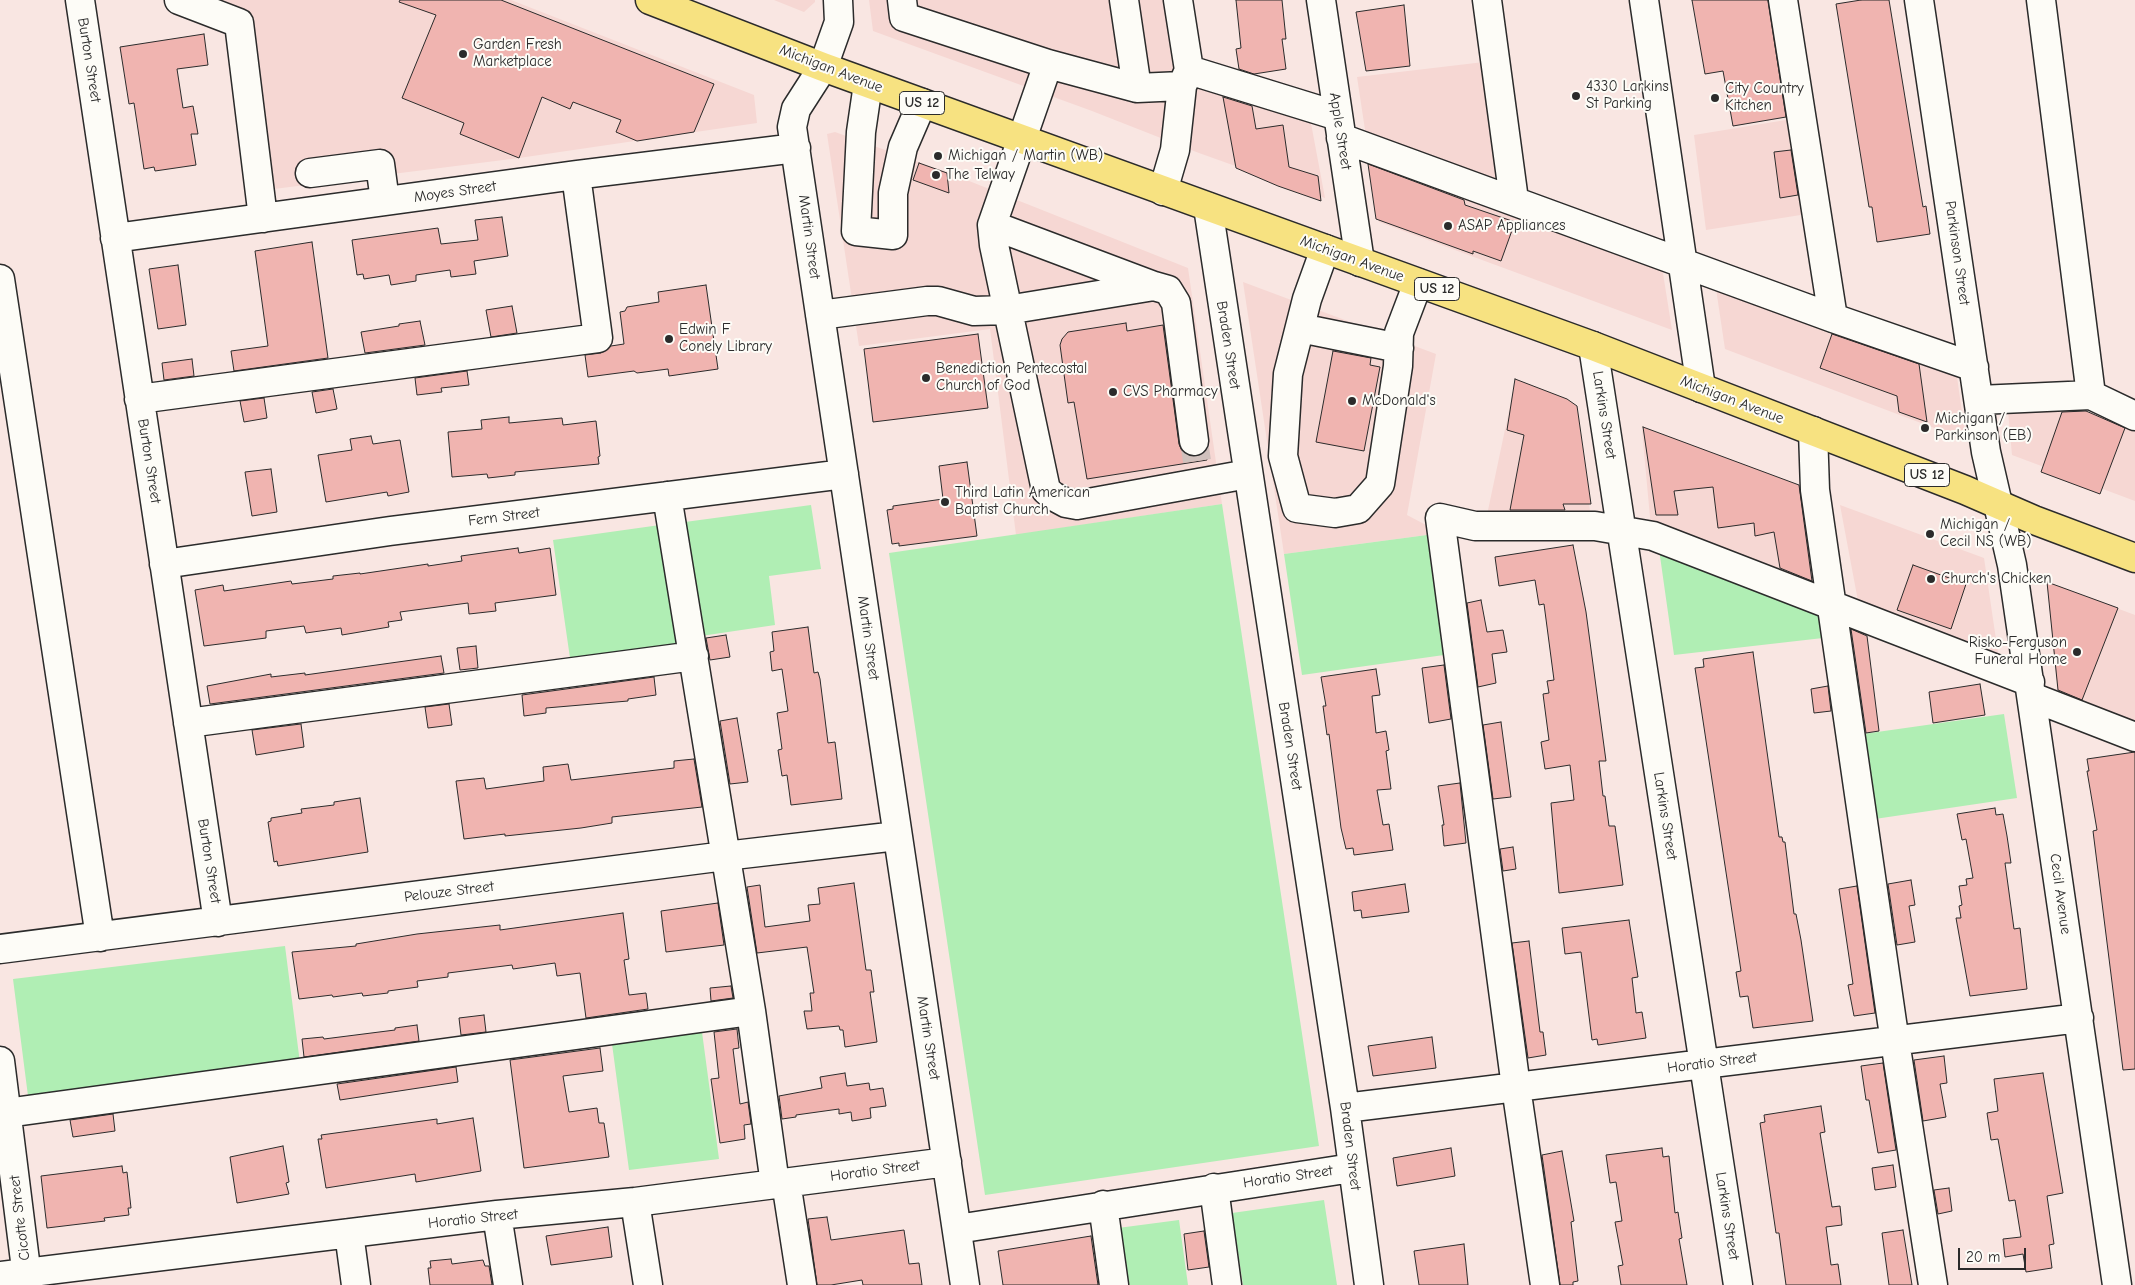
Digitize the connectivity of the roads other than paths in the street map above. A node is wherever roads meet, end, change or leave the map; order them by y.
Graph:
1 (80, 0) edge
2 (179, 0) edge
3 (650, 0) edge
4 (838, 0) edge
5 (902, 0) edge
6 (1124, 0) edge
7 (1178, 0) edge
8 (1321, 0) edge
9 (1487, 0) edge
10 (1644, 0) edge
11 (1783, 0) edge
12 (1920, 0) edge
13 (2041, 0) edge
14 (1048, 64) junction
15 (823, 67) junction
16 (1186, 78) junction
17 (868, 84) junction
18 (1137, 88) junction
19 (922, 103) junction
20 (1340, 127) junction
21 (1022, 140) junction
22 (796, 148) junction
23 (310, 173) dead end
24 (576, 175) junction
25 (1163, 191) junction
26 (1514, 200) junction
27 (385, 202) junction
28 (1208, 207) junction
29 (263, 218) junction
30 (992, 225) junction
31 (115, 238) junction
32 (1325, 249) junction
33 (1360, 262) junction
34 (1683, 262) junction
35 (0, 279) edge
36 (1418, 283) junction
37 (1154, 286) junction
38 (1007, 310) junction
39 (820, 315) junction
40 (1833, 318) junction
41 (1300, 328) junction
42 (1593, 346) junction
43 (1398, 348) junction
44 (1974, 367) junction
45 (1701, 388) junction
46 (2091, 395) junction
47 (139, 399) junction
48 (1979, 400) junction
49 (2135, 416) edge
50 (1813, 431) junction
51 (1197, 462) junction
52 (844, 474) junction
53 (1248, 474) junction
54 (667, 496) junction
55 (1998, 504) junction
56 (1621, 530) junction
57 (2135, 558) edge
58 (164, 564) junction
59 (1834, 606) junction
60 (694, 656) junction
61 (2031, 689) junction
62 (188, 723) junction
63 (2135, 737) edge
64 (897, 836) junction
65 (725, 856) junction
66 (218, 922) junction
67 (100, 937) junction
68 (0, 950) edge
69 (751, 1011) junction
70 (2078, 1018) junction
71 (1895, 1039) junction
72 (0, 1061) edge
73 (1704, 1064) junction
74 (1516, 1087) junction
75 (1345, 1108) junction
76 (4, 1114) edge
77 (946, 1162) junction
78 (1352, 1168) junction
79 (781, 1183) junction
80 (1214, 1188) junction
81 (635, 1202) junction
82 (1103, 1205) junction
83 (498, 1216) junction
84 (957, 1229) junction
85 (349, 1233) junction
86 (0, 1276) edge
87 (27, 1279) edge
88 (356, 1285) edge
89 (508, 1285) edge
90 (648, 1285) edge
91 (802, 1285) edge
92 (965, 1285) edge
93 (1114, 1285) edge
94 (1227, 1285) edge
95 (1368, 1285) edge
96 (1545, 1285) edge
97 (1738, 1285) edge
98 (1933, 1285) edge
99 (2117, 1285) edge

1 - 31 street, Burton Street
2 - 29 street
3 - 15 main road, Michigan Avenue / US 12
4 - 15 street, Martin Street
5 - 14 street
6 - 18 street
7 - 16 street
8 - 20 street, Apple Street
9 - 26 street
10 - 34 street
11 - 40 street
12 - 44 street, Parkinson Street
13 - 46 street
14 - 18 street
14 - 21 street
15 - 17 main road, Michigan Avenue / US 12
15 - 22 street, Martin Street
16 - 18 street
16 - 20 street
16 - 25 street
17 - 19 main road, Michigan Avenue / US 12
17 - 19 street
19 - 21 main road, Michigan Avenue / US 12
20 - 26 street
20 - 33 street, Apple Street
21 - 25 main road, Michigan Avenue / US 12
21 - 30 street
22 - 24 street, Moyes Street
22 - 39 street, Martin Street
23 - 27 street
24 - 27 street, Moyes Street
24 - 47 street
25 - 28 main road, Michigan Avenue / US 12
26 - 34 street
27 - 29 street, Moyes Street
28 - 32 main road, Michigan Avenue / US 12
28 - 53 street, Braden Street
29 - 31 street, Moyes Street
30 - 37 street
30 - 38 street
31 - 47 street, Burton Street
32 - 33 main road, Michigan Avenue / US 12
32 - 41 street
33 - 36 main road, Michigan Avenue / US 12
34 - 40 street
34 - 45 street
35 - 67 street
36 - 42 main road, Michigan Avenue / US 12
36 - 43 street
37 - 38 street
37 - 51 street
38 - 39 street
38 - 51 street
39 - 52 street, Martin Street
40 - 44 street
41 - 43 street
41 - 43 street
42 - 45 main road, Michigan Avenue / US 12
42 - 56 street, Larkins Street
44 - 48 street, Parkinson Street
45 - 50 main road, Michigan Avenue / US 12
46 - 48 street
46 - 49 street
47 - 58 street, Burton Street
48 - 55 street, Parkinson Street
50 - 55 main road, Michigan Avenue / US 12
50 - 59 street
51 - 53 street
52 - 54 street, Fern Street
52 - 64 street, Martin Street
53 - 75 street, Braden Street
54 - 58 street, Fern Street
54 - 60 street
55 - 57 main road, Michigan Avenue / US 12
55 - 61 street, Cecil Avenue
56 - 59 street
56 - 73 street, Larkins Street
56 - 74 street
58 - 62 street, Burton Street
59 - 61 street
59 - 71 street
60 - 62 street
60 - 65 street
61 - 63 street
61 - 70 street, Cecil Avenue
62 - 66 street, Burton Street
64 - 65 street, Pelouze Street
64 - 77 street, Martin Street
65 - 66 street, Pelouze Street
65 - 69 street
66 - 67 street, Pelouze Street
67 - 68 street, Pelouze Street
69 - 76 street
69 - 79 street
70 - 71 street, Horatio Street
70 - 99 street, Cecil Avenue
71 - 73 street, Horatio Street
71 - 98 street
72 - 76 street, Cicotte Street
73 - 74 street, Horatio Street
73 - 97 street, Larkins Street
74 - 75 street, Horatio Street
74 - 96 street
75 - 78 street, Braden Street
76 - 87 street, Cicotte Street
77 - 79 street, Horatio Street
77 - 84 street, Martin Street
78 - 80 street, Horatio Street
78 - 95 street, Braden Street
79 - 81 street, Horatio Street
79 - 91 street
80 - 82 street, Horatio Street
80 - 94 street
81 - 83 street, Horatio Street
81 - 90 street
82 - 84 street, Horatio Street
82 - 93 street
83 - 85 street, Horatio Street
83 - 89 street
84 - 92 street, Martin Street
85 - 87 street, Horatio Street
85 - 88 street
86 - 87 street, Horatio Street

